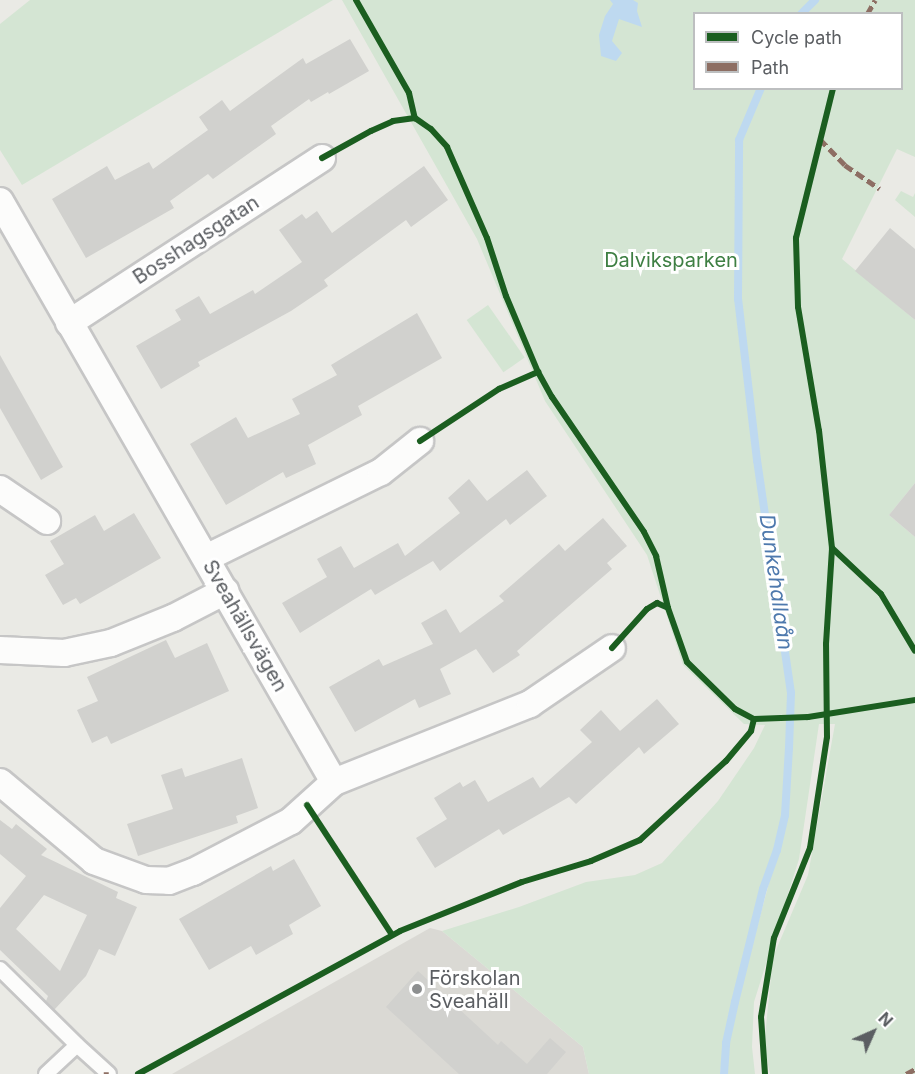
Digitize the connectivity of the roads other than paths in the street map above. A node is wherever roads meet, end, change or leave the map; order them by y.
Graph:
1 (322, 158) dead end
2 (0, 201) edge
3 (69, 323) junction
4 (420, 441) dead end
5 (0, 489) edge
6 (47, 521) dead end
7 (206, 558) junction
8 (225, 591) junction
9 (612, 648) dead end
10 (0, 650) edge
11 (0, 782) edge
12 (334, 782) junction
13 (0, 969) edge
14 (77, 1045) junction
15 (46, 1074) edge
16 (109, 1074) edge

1 - 3 street, Bosshagsgatan
2 - 3 street, Sveahällsvägen
3 - 7 street, Sveahällsvägen
4 - 7 street
5 - 6 street
7 - 8 street, Sveahällsvägen
8 - 10 street
8 - 12 street, Sveahällsvägen
9 - 12 street
11 - 12 street
13 - 14 lane
14 - 15 lane
14 - 16 lane

